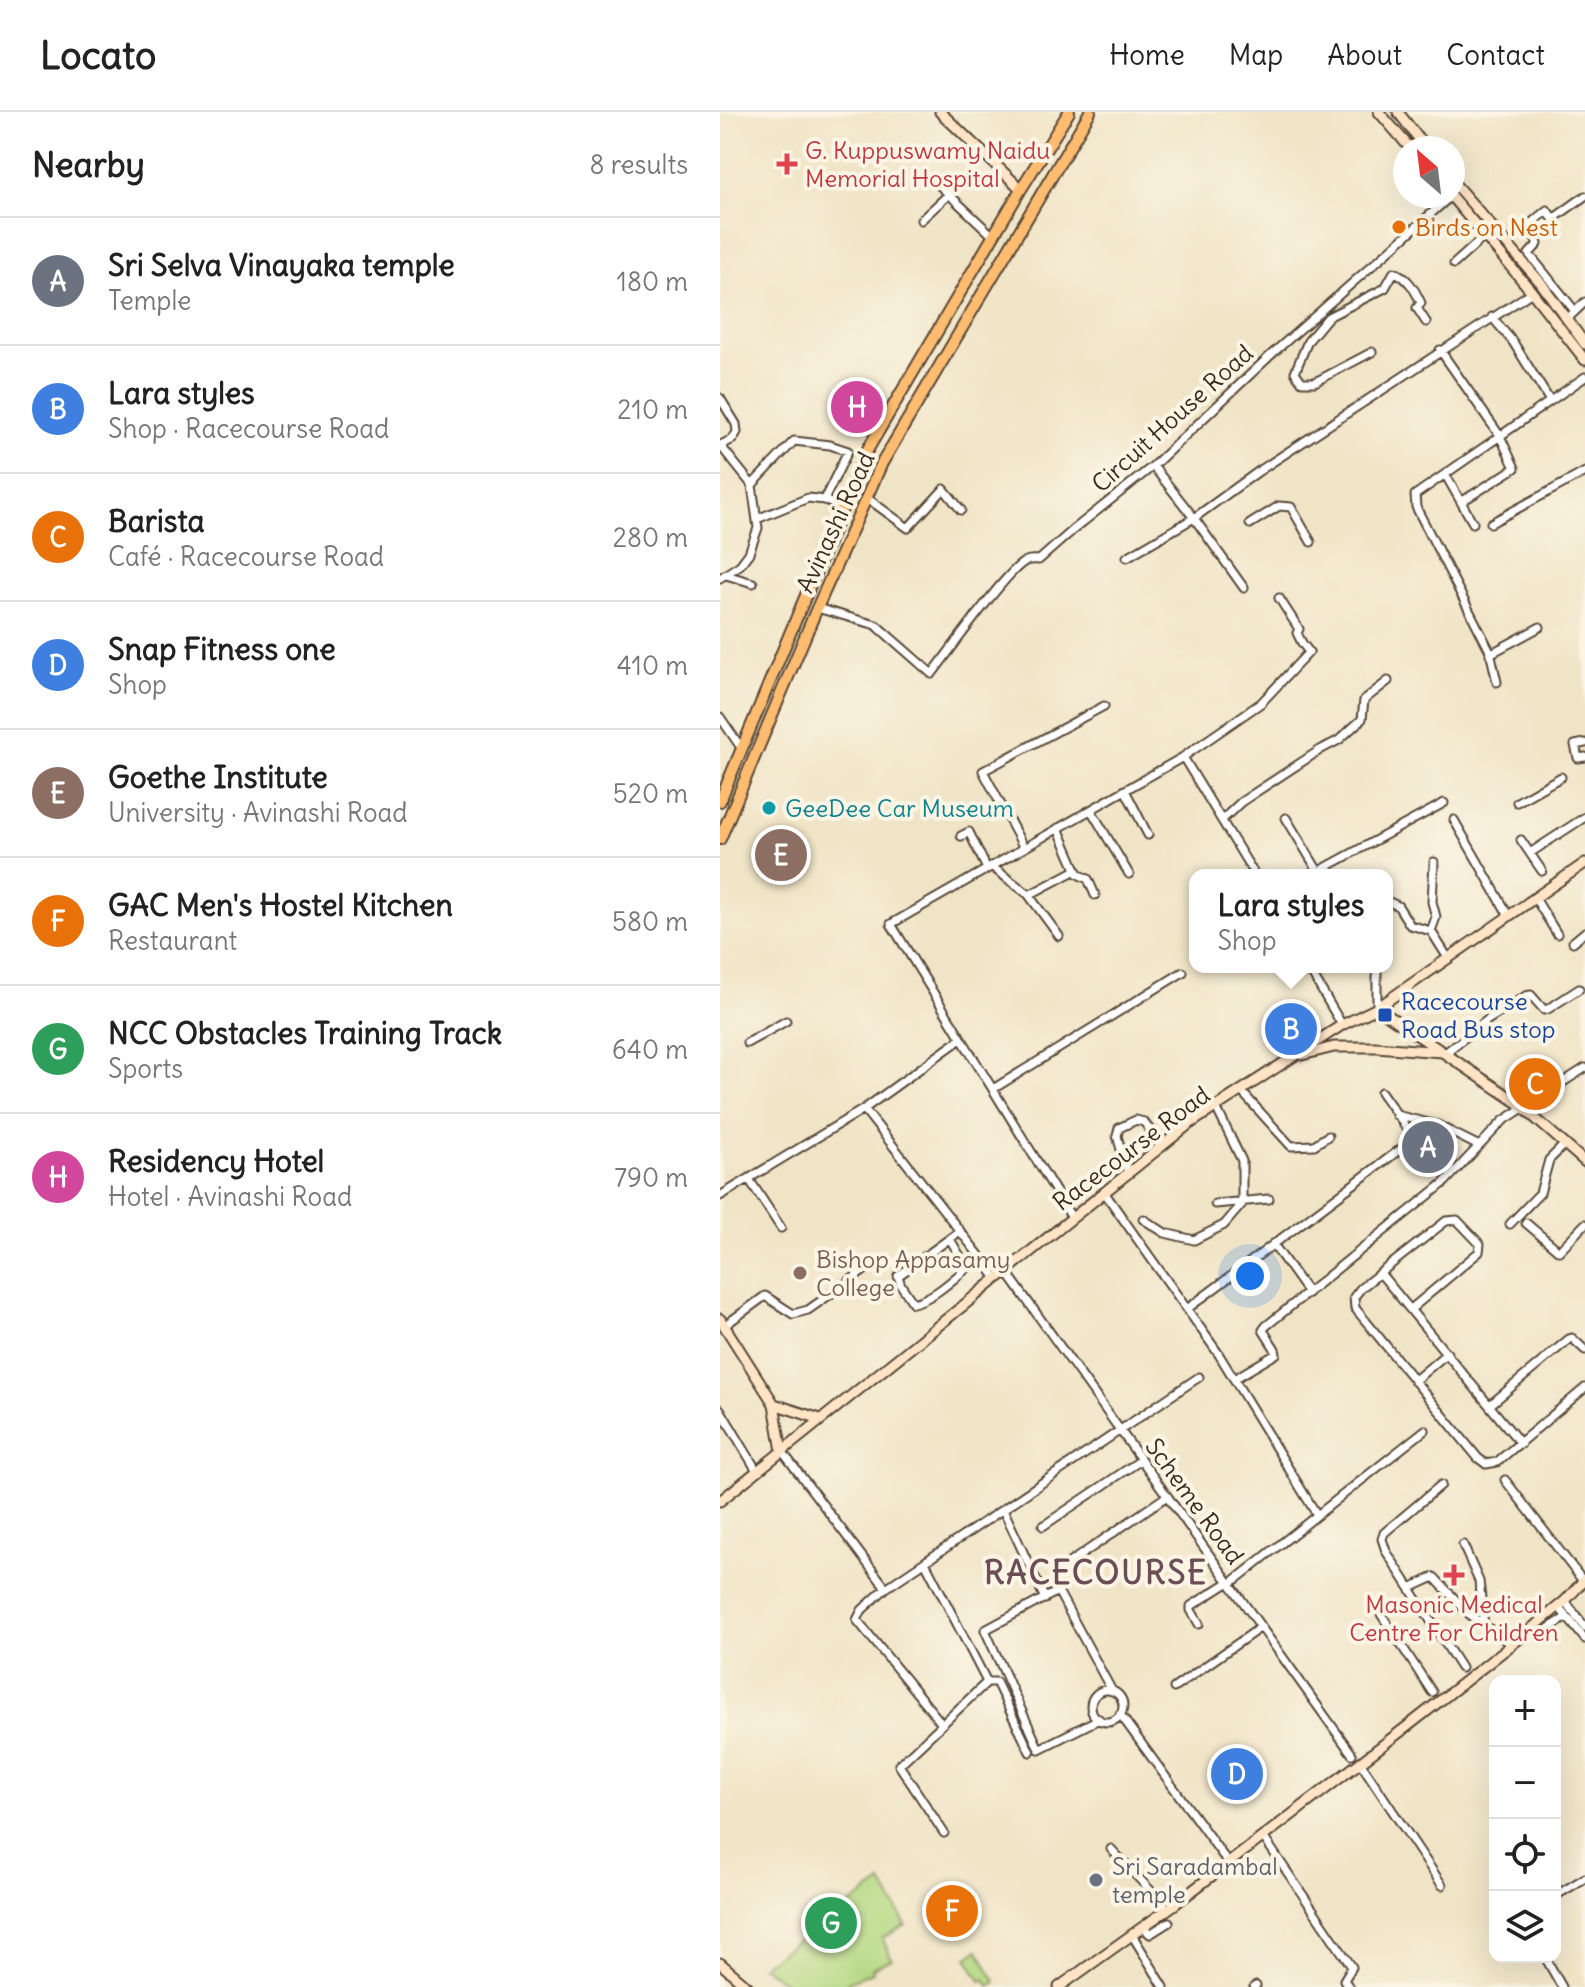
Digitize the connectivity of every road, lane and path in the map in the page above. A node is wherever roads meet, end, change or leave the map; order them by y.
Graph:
1 (940, 112) edge
2 (1069, 112) edge
3 (1090, 112) edge
4 (1379, 112) edge
5 (1398, 112) edge
6 (1400, 136) edge
7 (1417, 136) edge
8 (938, 184) dead end
9 (1021, 189) junction
10 (949, 194) junction
11 (1585, 196) edge
12 (1465, 204) edge
13 (1436, 208) edge
14 (1465, 208) edge
15 (921, 220) dead end
16 (993, 236) junction
17 (1485, 236) junction
18 (1384, 255) junction
19 (1454, 264) dead end
20 (1394, 272) junction
21 (1532, 292) junction
22 (1585, 302) edge
23 (1575, 311) junction
24 (1492, 317) junction
25 (1567, 319) junction
26 (1426, 322) dead end
27 (1585, 344) edge
28 (1440, 350) junction
29 (1372, 352) dead end
30 (1585, 360) edge
31 (1585, 377) edge
32 (720, 398) edge
33 (1550, 401) junction
34 (1500, 436) junction
35 (720, 445) edge
36 (1153, 466) junction
37 (1585, 472) edge
38 (1445, 474) junction
39 (752, 485) junction
40 (867, 498) junction
41 (824, 500) junction
42 (1461, 502) junction
43 (842, 508) junction
44 (961, 510) dead end
45 (1194, 518) junction
46 (757, 519) junction
47 (1473, 523) dead end
48 (1491, 523) dead end
49 (1250, 524) dead end
50 (1311, 542) dead end
51 (1127, 557) dead end
52 (723, 577) edge
53 (753, 583) dead end
54 (1244, 588) dead end
55 (1279, 598) dead end
56 (817, 608) junction
57 (1540, 627) dead end
58 (1490, 654) junction
59 (1388, 681) dead end
60 (1497, 682) dead end
61 (1104, 706) dead end
62 (720, 717) edge
63 (1585, 743) edge
64 (742, 749) junction
65 (1183, 757) junction
66 (1585, 757) edge
67 (1561, 777) dead end
68 (1125, 790) junction
69 (720, 801) edge
70 (1517, 802) dead end
71 (1444, 803) dead end
72 (1091, 810) junction
73 (1585, 817) edge
74 (1286, 818) dead end
75 (1222, 820) junction
76 (1454, 820) dead end
77 (1058, 828) junction
78 (1148, 835) dead end
79 (961, 836) dead end
80 (720, 839) edge
81 (1521, 840) dead end
82 (1024, 848) junction
83 (1530, 853) junction
84 (1434, 862) dead end
85 (1585, 863) edge
86 (989, 868) junction
87 (1251, 869) edge
88 (1313, 869) edge
89 (1322, 869) edge
90 (1076, 870) junction
91 (1542, 871) dead end
92 (1129, 874) dead end
93 (1029, 895) junction
94 (1095, 895) dead end
95 (1535, 898) junction
96 (1393, 904) edge
97 (1509, 916) junction
98 (1431, 931) junction
99 (1585, 932) edge
100 (1557, 934) dead end
101 (1059, 936) dead end
102 (1573, 942) dead end
103 (1448, 958) junction
104 (1183, 972) dead end
105 (1312, 973) edge
106 (1377, 973) edge
107 (1579, 989) dead end
108 (1377, 1008) junction
109 (786, 1021) dead end
110 (1342, 1025) junction
111 (961, 1039) junction
112 (747, 1043) dead end
113 (1444, 1053) junction
114 (1295, 1056) junction
115 (1585, 1068) edge
116 (993, 1089) junction
117 (1241, 1091) junction
118 (1381, 1092) dead end
119 (1216, 1107) junction
120 (864, 1109) junction
121 (1525, 1109) junction
122 (1396, 1115) junction
123 (1437, 1125) junction
124 (1328, 1136) dead end
125 (1414, 1139) junction
126 (1565, 1144) junction
127 (1162, 1146) junction
128 (1479, 1146) junction
129 (1585, 1162) edge
130 (1128, 1173) junction
131 (749, 1179) junction
132 (1104, 1192) junction
133 (720, 1196) edge
134 (1269, 1199) dead end
135 (1242, 1202) junction
136 (1215, 1204) dead end
137 (1072, 1218) junction
138 (1143, 1219) dead end
139 (1526, 1223) dead end
140 (1510, 1224) dead end
141 (1585, 1224) edge
142 (781, 1228) dead end
143 (960, 1231) junction
144 (950, 1239) junction
145 (1273, 1244) junction
146 (872, 1265) dead end
147 (1006, 1271) junction
148 (1380, 1273) junction
149 (997, 1278) junction
150 (1308, 1293) junction
151 (1187, 1309) junction
152 (1411, 1309) junction
153 (722, 1322) edge
154 (1585, 1350) edge
155 (1447, 1353) junction
156 (1199, 1377) dead end
157 (1234, 1379) junction
158 (1414, 1381) junction
159 (1585, 1388) edge
160 (774, 1404) junction
161 (1490, 1405) junction
162 (720, 1409) edge
163 (820, 1419) junction
164 (1120, 1430) junction
165 (1425, 1430) dead end
166 (1521, 1444) junction
167 (782, 1451) junction
168 (1141, 1460) junction
169 (757, 1471) junction
170 (1505, 1480) dead end
171 (1441, 1485) dead end
172 (1167, 1496) junction
173 (720, 1501) edge
174 (1003, 1509) junction
175 (1317, 1515) junction
176 (1043, 1526) dead end
177 (1463, 1545) dead end
178 (925, 1562) junction
179 (1069, 1563) dead end
180 (1584, 1580) edge
181 (1230, 1583) junction
182 (886, 1588) junction
183 (1410, 1588) junction
184 (1045, 1599) junction
185 (1562, 1603) junction
186 (1381, 1614) dead end
187 (1567, 1617) junction
188 (1199, 1624) dead end
189 (1484, 1625) junction
190 (1261, 1627) junction
191 (1585, 1627) edge
192 (1549, 1628) dead end
193 (1585, 1639) edge
194 (1512, 1645) junction
195 (1461, 1668) dead end
196 (987, 1682) junction
197 (1174, 1688) dead end
198 (1112, 1691) junction
199 (1432, 1692) dead end
200 (1120, 1714) junction
201 (1099, 1719) junction
202 (942, 1724) junction
203 (1030, 1752) dead end
204 (1352, 1754) dead end
205 (1360, 1762) junction
206 (944, 1833) dead end
207 (1264, 1838) junction
208 (1111, 1849) dead end
209 (1229, 1864) junction
210 (1585, 1878) edge
211 (1442, 1885) dead end
212 (1561, 1892) edge
213 (1168, 1909) junction
214 (1169, 1922) dead end
215 (1143, 1927) junction
216 (1132, 1935) junction
217 (720, 1963) edge
218 (1548, 1963) edge
219 (748, 1987) edge
220 (1059, 1987) edge
221 (1164, 1987) edge
222 (1349, 1987) edge
223 (1562, 1987) edge

1 - 9 street
2 - 9 main road, Avinashi Road
3 - 40 main road, Avinashi Road
4 - 6 street
5 - 7 street
8 - 10 street
9 - 16 main road, Avinashi Road
10 - 15 street
10 - 16 street
11 - 23 street
12 - 25 street
13 - 18 street, Circuit House Road
14 - 17 street
16 - 43 main road, Avinashi Road
17 - 19 street
17 - 21 street
18 - 20 street
18 - 36 street, Circuit House Road
20 - 26 street
20 - 29 street
21 - 24 street
21 - 30 street
22 - 23 street
23 - 25 street
24 - 28 street
24 - 33 street
25 - 27 street
28 - 34 street
28 - 45 street
31 - 33 street
32 - 35 street
33 - 34 street
34 - 38 street
34 - 42 street
35 - 39 street
36 - 45 street
36 - 56 street, Circuit House Road
37 - 48 street
38 - 42 street
38 - 58 street
39 - 41 street
39 - 46 street
40 - 44 street
40 - 56 main road, Avinashi Road
41 - 43 street
41 - 46 street
42 - 47 street
43 - 64 main road, Avinashi Road
45 - 51 street
45 - 54 street
46 - 52 street
49 - 50 street
52 - 53 street
55 - 65 street
56 - 80 main road, Avinashi Road
57 - 58 street
58 - 60 street
59 - 75 street
61 - 82 street
62 - 64 street
63 - 66 street
64 - 69 main road, Avinashi Road
65 - 68 street
65 - 75 street
67 - 70 street
68 - 72 street
68 - 78 street
71 - 89 street
72 - 77 street
72 - 92 street
73 - 83 street
74 - 88 street
75 - 87 street
76 - 97 street
77 - 82 street
77 - 90 street
79 - 86 street
81 - 83 street
82 - 86 street
83 - 91 street
84 - 98 street
85 - 95 street, Racecourse Road
86 - 93 street
86 - 111 street
90 - 93 street
90 - 94 street
93 - 101 street
95 - 97 street, Racecourse Road
95 - 100 street
96 - 98 street
97 - 103 street, Racecourse Road
98 - 103 street
99 - 102 street
103 - 108 street, Racecourse Road
104 - 116 street
105 - 110 street
106 - 108 street
107 - 113 street
108 - 110 street, Racecourse Road
108 - 113 street
109 - 112 street
110 - 114 street, Racecourse Road
111 - 116 street
111 - 120 street
113 - 114 street
113 - 121 street
114 - 117 street, Racecourse Road
115 - 121 street
116 - 137 street
117 - 119 street, Racecourse Road
117 - 124 street
118 - 122 street
119 - 127 street, Racecourse Road
119 - 135 street
120 - 131 street
120 - 143 street
121 - 126 street
121 - 128 street
122 - 123 street
122 - 125 street
123 - 125 street
123 - 128 street
125 - 145 street
126 - 129 street
126 - 140 street
127 - 130 street, Racecourse Road
127 - 130 street
128 - 150 street
130 - 132 street, Racecourse Road
131 - 133 street
131 - 142 street
132 - 137 street, Racecourse Road
132 - 151 street
134 - 135 street
135 - 136 street
135 - 138 street
137 - 147 street, Racecourse Road
139 - 141 street
143 - 144 street
143 - 149 street
144 - 144 street
145 - 150 street
145 - 151 street
146 - 153 street
147 - 149 street, Racecourse Road
147 - 164 street, Scheme Road
148 - 152 street
148 - 152 street
148 - 158 street
149 - 163 street, Racecourse Road
150 - 157 street
151 - 157 street
152 - 155 street
153 - 160 street
154 - 161 street
155 - 158 street
155 - 161 street
156 - 164 street
157 - 175 street
158 - 166 street
159 - 166 street
160 - 163 street
160 - 167 street
161 - 166 street
162 - 169 street
163 - 167 street, Racecourse Road
164 - 168 street, Scheme Road
164 - 174 street
165 - 175 street
167 - 169 street, Racecourse Road
167 - 182 street
168 - 172 street, Scheme Road
168 - 176 street
169 - 173 street, Racecourse Road
170 - 180 street
171 - 183 street
172 - 179 street
172 - 181 street, Scheme Road
174 - 178 street
174 - 184 street
175 - 181 street
177 - 189 street
178 - 182 street
178 - 196 street
180 - 185 street
181 - 188 street
181 - 190 street, Scheme Road
182 - 202 street
183 - 189 street
183 - 195 street
184 - 198 street
184 - 201 street
185 - 187 street
185 - 191 street
185 - 194 street
186 - 199 street
187 - 192 street
187 - 193 street
189 - 194 street
190 - 197 street
190 - 204 street, Scheme Road
194 - 205 street
196 - 202 street
196 - 203 street
198 - 200 street
198 - 201 street
200 - 201 street
200 - 209 street
202 - 206 street
205 - 207 street
205 - 211 street
207 - 209 street
207 - 222 street
208 - 213 street
209 - 213 street
210 - 212 street
213 - 215 street
214 - 215 street
215 - 216 street
216 - 220 street
216 - 221 street
217 - 219 street
218 - 223 street

